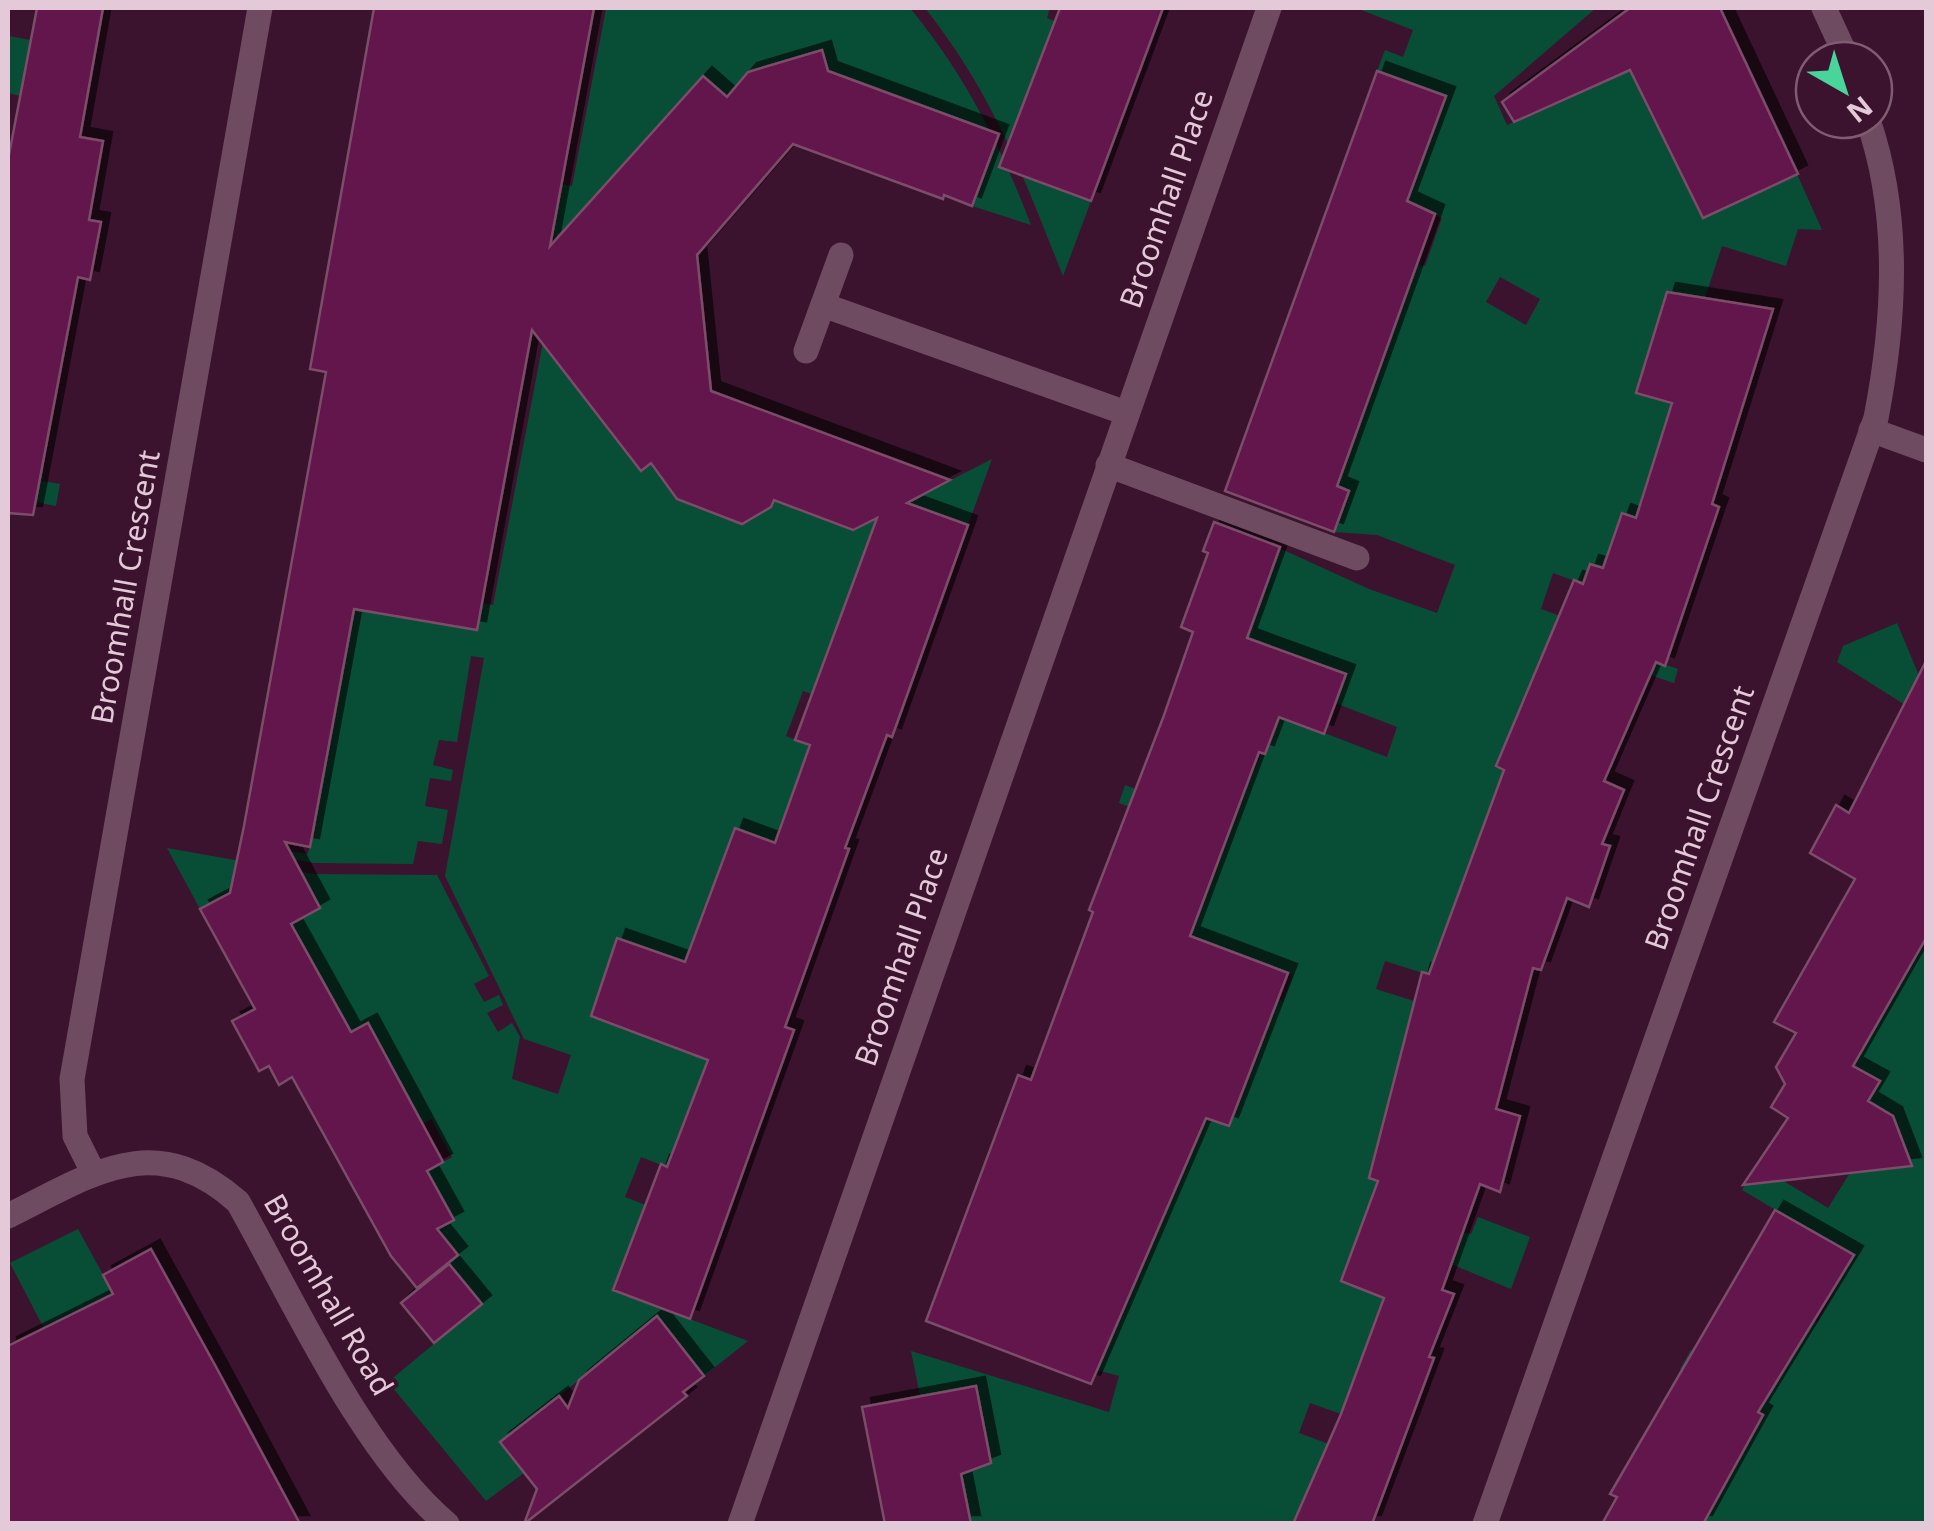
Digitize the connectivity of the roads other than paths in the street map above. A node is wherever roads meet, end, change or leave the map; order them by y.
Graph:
1 (260, 8) edge
2 (1269, 8) edge
3 (1824, 8) edge
4 (1839, 40) edge
5 (1873, 140) edge
6 (841, 256) dead end
7 (823, 305) junction
8 (806, 350) dead end
9 (1126, 413) junction
10 (1871, 430) junction
11 (1926, 450) edge
12 (1108, 466) junction
13 (1356, 558) dead end
14 (94, 1174) junction
15 (8, 1216) edge
16 (447, 1524) edge
17 (740, 1524) edge
18 (1485, 1524) edge

1 - 14 street, Broomhall Crescent
2 - 9 street, Broomhall Place
3 - 4 street
5 - 10 street, Broomhall Crescent
6 - 7 street
7 - 8 street
7 - 9 street
9 - 12 street, Broomhall Place
10 - 11 street
10 - 18 street, Broomhall Crescent
12 - 13 street
12 - 17 street, Broomhall Place
14 - 15 street, Broomhall Road
14 - 16 street, Broomhall Road

